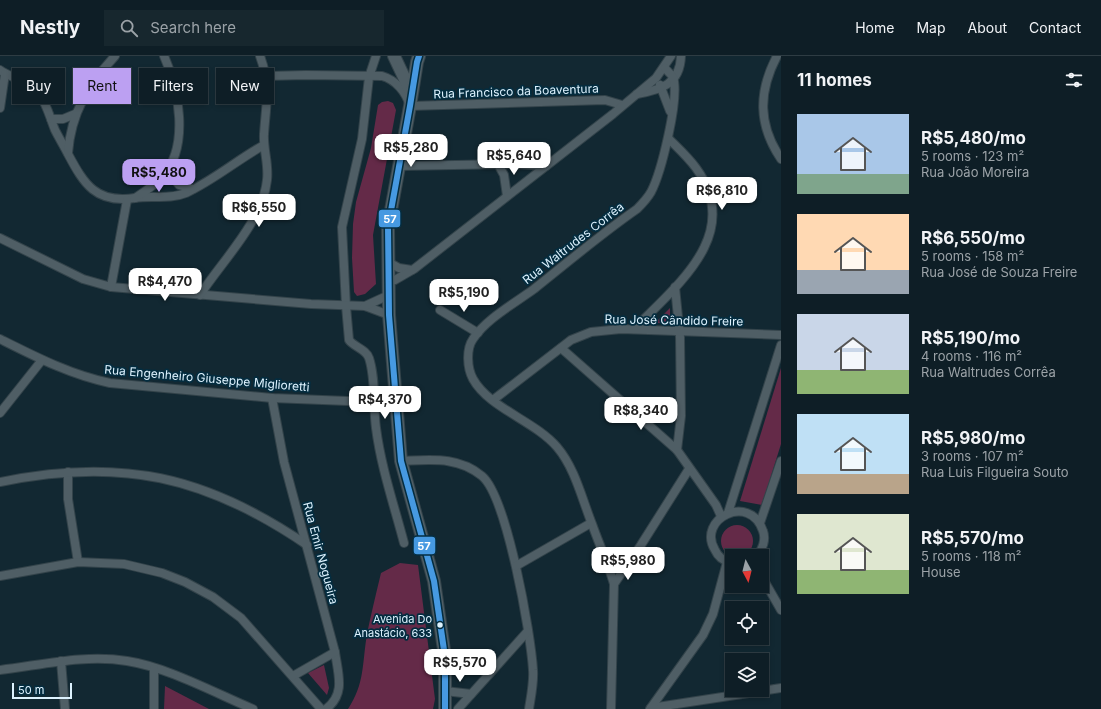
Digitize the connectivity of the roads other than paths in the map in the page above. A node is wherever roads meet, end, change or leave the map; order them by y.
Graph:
1 (115, 56) edge
2 (164, 56) edge
3 (260, 56) edge
4 (376, 56) edge
5 (394, 56) edge
6 (671, 56) edge
7 (681, 56) edge
8 (777, 56) edge
9 (416, 58) edge
10 (264, 68) edge
11 (664, 68) junction
12 (2, 72) edge
13 (274, 76) edge
14 (368, 77) junction
15 (656, 78) junction
16 (673, 78) junction
17 (662, 88) junction
18 (634, 95) junction
19 (411, 100) junction
20 (267, 104) edge
21 (622, 105) junction
22 (0, 108) edge
23 (75, 114) junction
24 (671, 116) junction
25 (51, 119) junction
26 (668, 139) junction
27 (264, 145) junction
28 (68, 153) junction
29 (781, 159) edge
30 (498, 164) junction
31 (399, 166) junction
32 (546, 166) junction
33 (167, 170) junction
34 (193, 189) junction
35 (507, 196) junction
36 (131, 199) junction
37 (0, 238) edge
38 (388, 262) junction
39 (412, 270) junction
40 (388, 280) junction
41 (111, 287) junction
42 (675, 287) junction
43 (200, 295) junction
44 (389, 295) junction
45 (346, 306) junction
46 (365, 306) junction
47 (440, 310) dead end
48 (389, 314) junction
49 (634, 329) junction
50 (679, 331) junction
51 (478, 333) junction
52 (781, 335) edge
53 (0, 339) edge
54 (781, 345) edge
55 (561, 348) junction
56 (42, 360) junction
57 (272, 398) junction
58 (493, 400) junction
59 (373, 402) junction
60 (0, 413) edge
61 (677, 450) junction
62 (401, 461) junction
63 (781, 461) edge
64 (689, 469) junction
65 (68, 472) junction
66 (0, 482) edge
67 (724, 515) junction
68 (760, 523) junction
69 (591, 524) junction
70 (404, 543) dead end
71 (307, 545) junction
72 (761, 549) edge
73 (725, 560) edge
74 (78, 562) junction
75 (516, 566) junction
76 (0, 576) edge
77 (725, 576) edge
78 (614, 584) junction
79 (769, 589) edge
80 (781, 610) edge
81 (527, 632) junction
82 (335, 652) junction
83 (61, 661) junction
84 (154, 669) junction
85 (0, 670) edge
86 (293, 676) junction
87 (781, 688) edge
88 (445, 691) junction
89 (471, 694) junction
90 (650, 708) edge
91 (65, 709) edge
92 (154, 709) edge
93 (253, 709) edge
94 (321, 709) edge
95 (326, 709) edge
96 (446, 709) edge
97 (458, 709) edge
98 (529, 709) edge
99 (611, 709) edge

1 - 23 street
2 - 33 street
3 - 10 street
4 - 14 street
5 - 19 main road
6 - 11 street
7 - 16 street, Rua Waltrudes Corrêa
8 - 29 street
9 - 19 main road
11 - 15 street
11 - 16 street
12 - 22 street
12 - 25 street
13 - 14 street
14 - 19 street
14 - 45 street
15 - 17 street
15 - 18 street
16 - 17 street, Rua Waltrudes Corrêa
16 - 24 street, Rua Waltrudes Corrêa
17 - 18 street, Rua Waltrudes Corrêa
17 - 24 street, Rua Waltrudes Corrêa
18 - 21 street
19 - 21 street, Rua Francisco da Boaventura
19 - 31 main road
20 - 27 street
21 - 32 street
23 - 25 street
23 - 28 street
24 - 26 street, Rua Waltrudes Corrêa
25 - 28 street
26 - 42 street
26 - 51 street, Rua Waltrudes Corrêa
27 - 34 street
27 - 43 street
28 - 36 street
30 - 31 street
30 - 32 street
30 - 35 street
31 - 38 main road
32 - 35 street
33 - 34 street
33 - 36 street
34 - 36 street
35 - 39 street
36 - 41 street
37 - 41 street
38 - 39 street
38 - 40 main road
39 - 40 street
40 - 44 main road
41 - 43 street
42 - 49 street
42 - 50 street
43 - 45 street
44 - 46 street
44 - 48 main road
45 - 46 street
45 - 59 street
46 - 48 street
47 - 51 street
48 - 62 main road
49 - 50 street, Rua José Cândido Freire
49 - 55 street, Rua José Cândido Freire
50 - 52 street, Rua José Cândido Freire
50 - 61 street
51 - 58 street, Rua Waltrudes Corrêa
53 - 56 street, Rua Engenheiro Giuseppe Miglioretti
54 - 67 street
55 - 58 street, Rua José Cândido Freire
55 - 61 street
56 - 57 street, Rua Engenheiro Giuseppe Miglioretti
56 - 60 street
57 - 59 street, Rua Engenheiro Giuseppe Miglioretti
57 - 71 street, Rua Emir Nogueira
58 - 69 street, Rua Waltrudes Corrêa
59 - 70 street
61 - 64 street
62 - 75 street
62 - 88 main road
63 - 68 street
64 - 67 street
64 - 78 street
65 - 66 street
65 - 71 street
65 - 74 street
67 - 68 street
67 - 73 street
68 - 72 street
69 - 75 street
69 - 78 street, Rua Waltrudes Corrêa
71 - 82 street, Rua Emir Nogueira
74 - 76 street
74 - 86 street
75 - 81 street
77 - 90 street
78 - 99 street
79 - 80 street
81 - 89 street
81 - 98 street
82 - 86 street
82 - 95 street, Rua Emir Nogueira
83 - 84 street
83 - 85 street
83 - 91 street
84 - 92 street
84 - 93 street
86 - 94 street
87 - 90 street
88 - 89 street
88 - 96 main road
89 - 97 street

